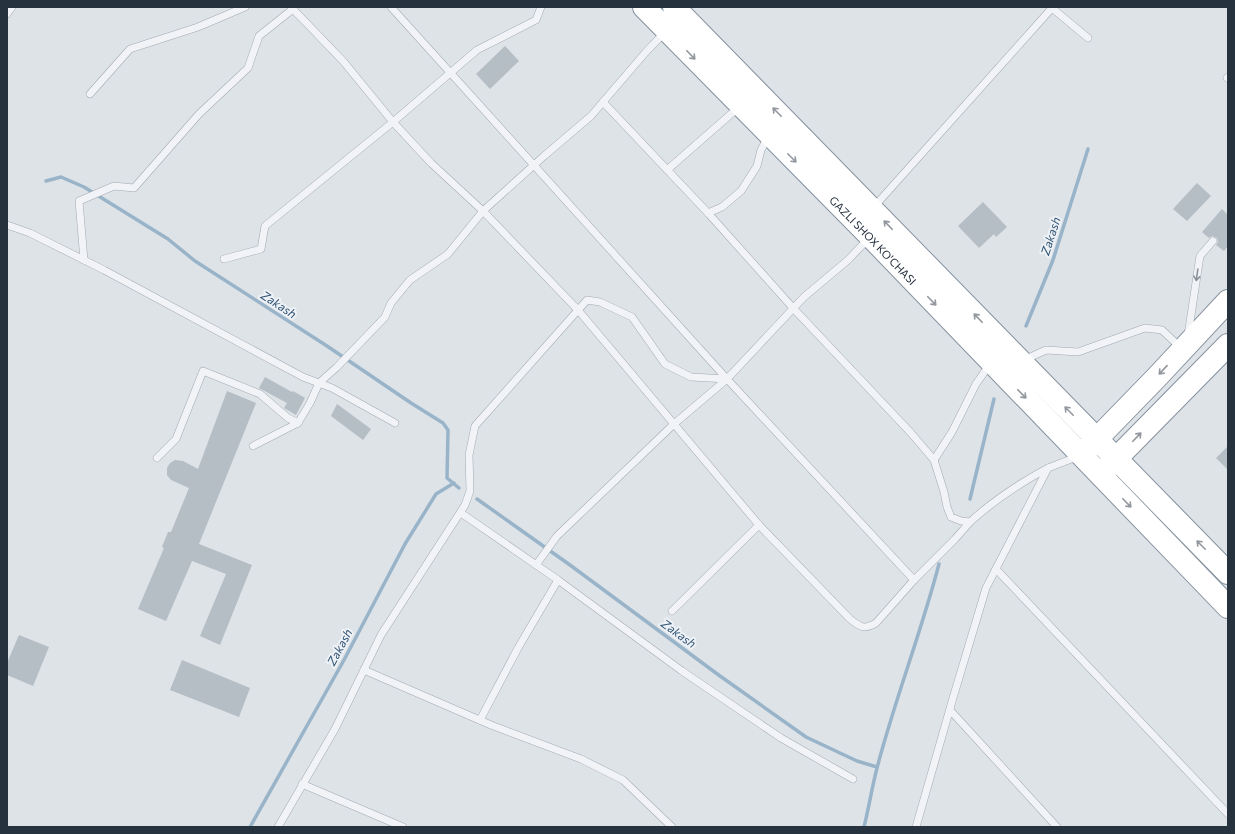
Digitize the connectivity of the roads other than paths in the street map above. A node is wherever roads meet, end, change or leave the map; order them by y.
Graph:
1 (12, 7) edge
2 (245, 7) edge
3 (391, 7) edge
4 (541, 7) edge
5 (644, 7) edge
6 (674, 7) edge
7 (292, 8) edge
8 (7, 14) edge
9 (667, 30) junction
10 (1088, 38) dead end
11 (450, 73) junction
12 (90, 94) dead end
13 (603, 102) junction
14 (740, 106) junction
15 (393, 122) junction
16 (769, 135) junction
17 (533, 166) junction
18 (667, 170) junction
19 (872, 208) junction
20 (483, 211) junction
21 (708, 213) junction
22 (7, 225) edge
23 (871, 237) junction
24 (1213, 241) dead end
25 (224, 259) dead end
26 (84, 260) junction
27 (1228, 301) edge
28 (794, 308) junction
29 (578, 310) junction
30 (1228, 345) edge
31 (1184, 348) junction
32 (1020, 362) junction
33 (991, 363) junction
34 (727, 379) junction
35 (319, 383) junction
36 (298, 423) junction
37 (395, 423) dead end
38 (674, 424) junction
39 (1096, 439) junction
40 (253, 446) dead end
41 (1081, 455) junction
42 (157, 458) dead end
43 (1116, 459) junction
44 (934, 460) junction
45 (1048, 468) junction
46 (1100, 475) junction
47 (461, 513) junction
48 (970, 522) junction
49 (759, 525) junction
50 (538, 562) junction
51 (996, 569) junction
52 (1228, 573) edge
53 (558, 580) junction
54 (914, 580) junction
55 (1228, 607) edge
56 (672, 610) dead end
57 (364, 670) junction
58 (950, 710) junction
59 (480, 720) junction
60 (853, 779) dead end
61 (302, 784) junction
62 (1228, 814) edge
63 (278, 827) edge
64 (403, 827) edge
65 (672, 827) edge
66 (916, 827) edge
67 (1057, 827) edge

1 - 8 lane
2 - 12 lane
3 - 11 lane
4 - 11 lane
5 - 9 highway, GAZLI SHOX KO'CHASI
19 -> 6 highway, GAZLI SHOX KO'CHASI
7 - 15 lane
7 - 26 lane
9 - 13 lane
9 -> 14 highway, GAZLI SHOX KO'CHASI
10 - 19 lane
11 - 15 lane
11 - 17 lane
13 - 17 lane
13 - 18 lane
14 - 16 highway, GAZLI SHOX KO'CHASI
14 - 18 lane
15 - 20 lane
15 - 25 lane
16 - 21 lane
16 -> 23 highway, GAZLI SHOX KO'CHASI
17 - 20 lane
17 - 34 lane
18 - 21 lane
32 -> 19 highway, GAZLI SHOX KO'CHASI
20 - 29 lane
20 - 35 lane
21 - 28 lane
22 - 26 lane
23 - 28 lane
23 -> 33 highway, GAZLI SHOX KO'CHASI
24 -> 31 lane
26 - 35 lane
27 - 31 highway
28 - 34 lane
28 - 44 lane
29 - 34 lane
29 - 38 lane
29 - 47 lane
43 -> 30 highway
31 - 32 lane
31 -> 39 highway
39 -> 32 highway, GAZLI SHOX KO'CHASI
33 -> 41 highway, GAZLI SHOX KO'CHASI
33 - 44 lane
34 - 38 lane
34 - 54 lane
35 - 36 lane
35 - 37 lane
36 - 40 lane
36 - 42 lane
38 - 49 lane
38 - 50 lane
39 - 41 highway
39 - 43 highway, GAZLI SHOX KO'CHASI
41 - 45 lane
41 - 46 highway, GAZLI SHOX KO'CHASI
43 - 46 highway
52 -> 43 highway, GAZLI SHOX KO'CHASI
44 - 48 lane
45 - 48 lane
45 - 51 lane
46 -> 55 highway, GAZLI SHOX KO'CHASI
47 - 50 lane
47 - 57 lane
48 - 54 lane
49 - 54 lane
49 - 56 lane
50 - 53 lane
51 - 58 lane
51 - 62 lane
53 - 59 lane
53 - 60 lane
57 - 59 lane
57 - 61 lane
58 - 66 lane
58 - 67 lane
59 - 65 lane
61 - 63 lane
61 - 64 lane

